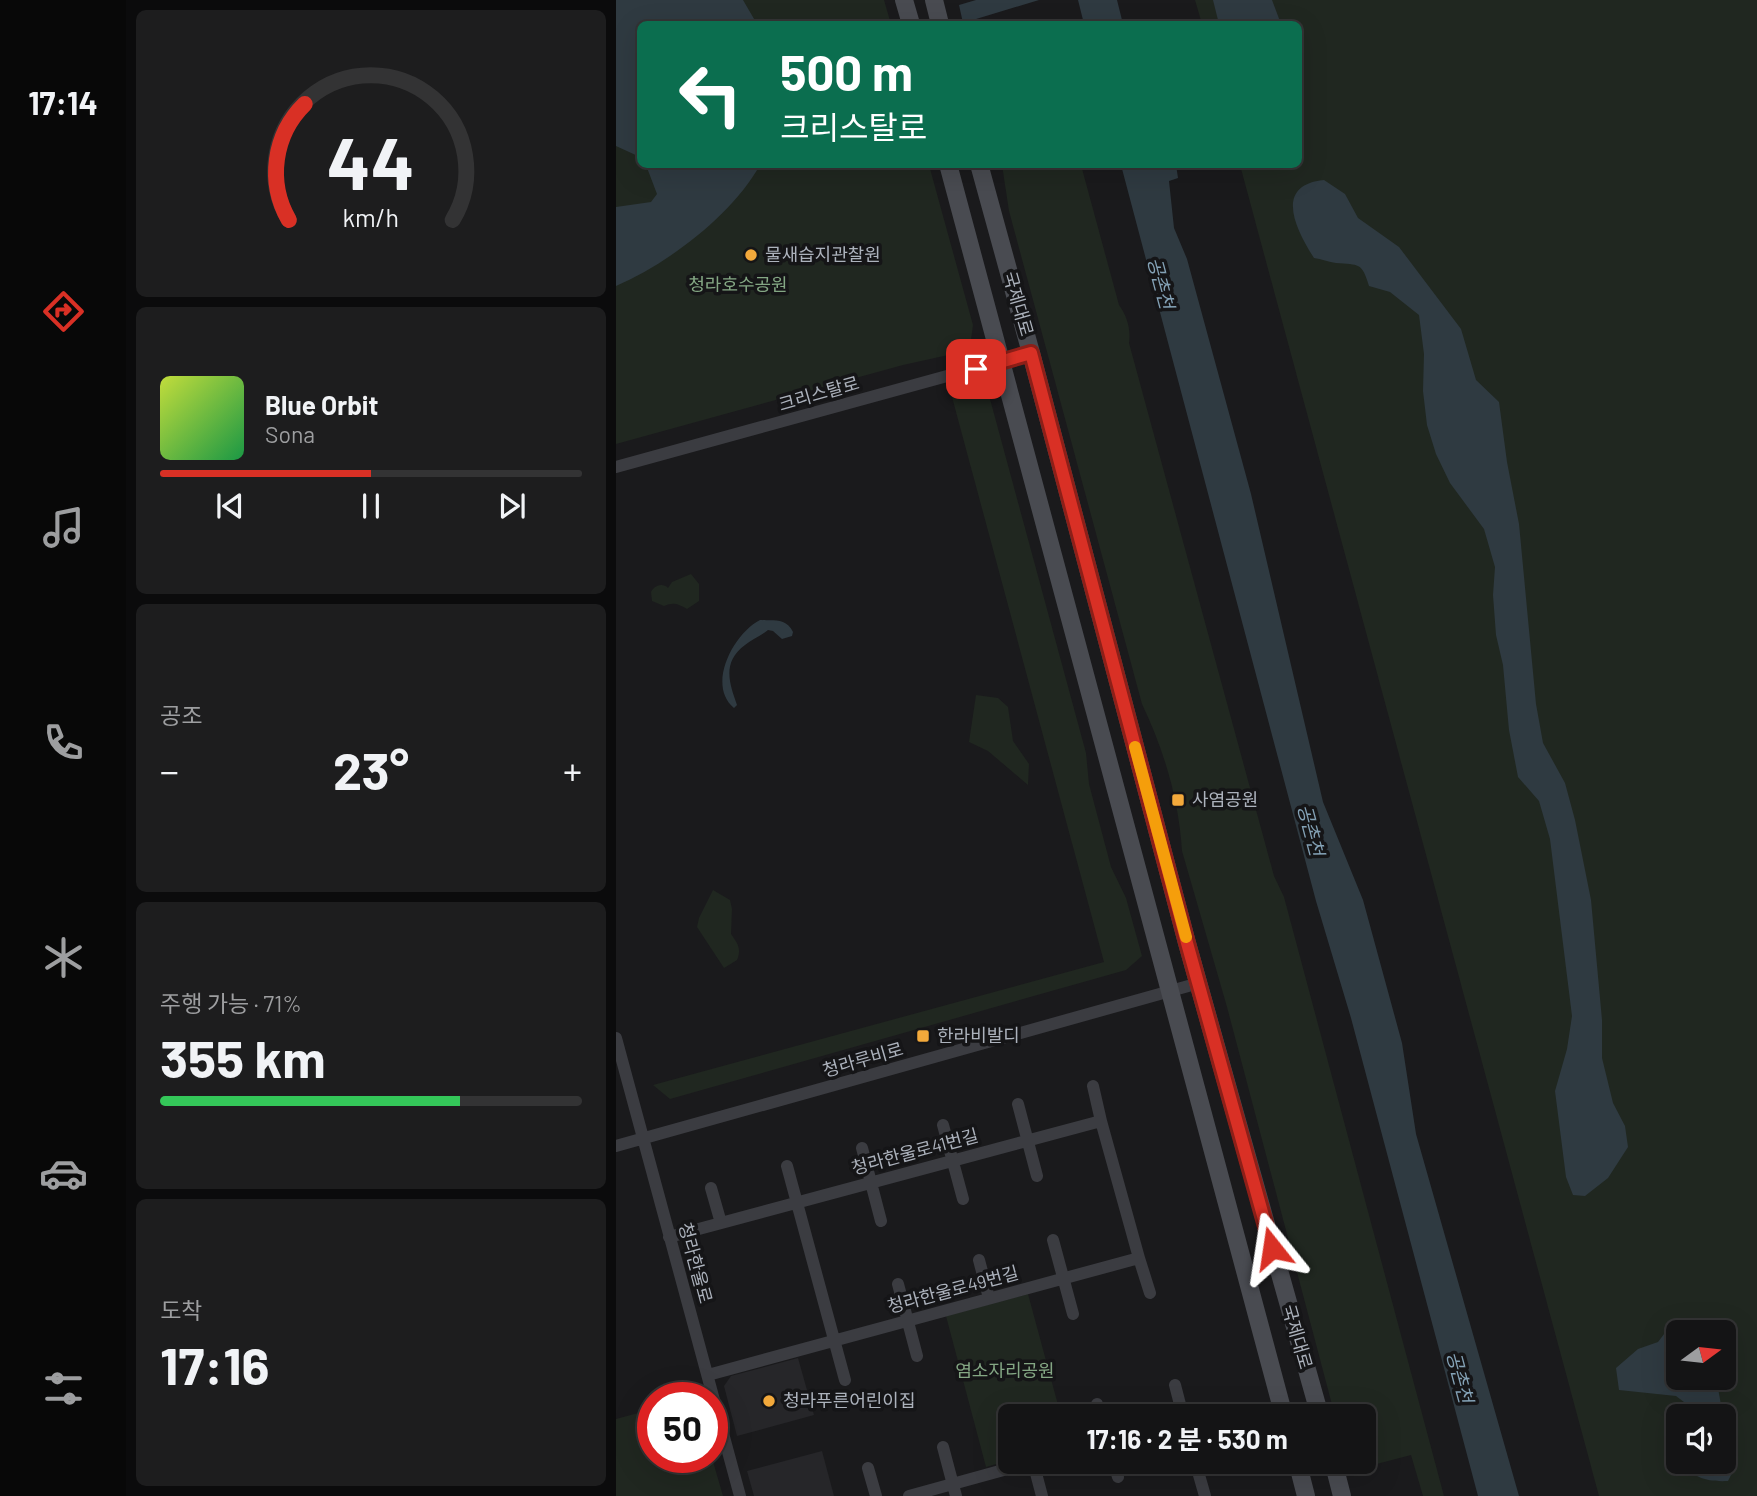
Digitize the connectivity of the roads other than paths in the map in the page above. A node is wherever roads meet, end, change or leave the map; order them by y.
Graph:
1 (934, 0) edge
2 (939, 21) edge
3 (949, 168) edge
4 (980, 168) edge
5 (1031, 353) junction
6 (1000, 362) junction
7 (616, 467) edge
8 (1199, 983) junction
9 (1170, 992) junction
10 (616, 1038) edge
11 (1093, 1086) dead end
12 (1018, 1104) dead end
13 (1101, 1121) junction
14 (943, 1125) dead end
15 (643, 1139) junction
16 (1027, 1140) junction
17 (616, 1146) edge
18 (862, 1147) dead end
19 (952, 1160) junction
20 (787, 1166) dead end
21 (1037, 1176) dead end
22 (871, 1182) junction
23 (711, 1188) dead end
24 (962, 1199) dead end
25 (797, 1202) junction
26 (881, 1221) dead end
27 (721, 1223) junction
28 (669, 1237) junction
29 (1053, 1240) dead end
30 (1139, 1258) junction
31 (979, 1260) dead end
32 (1063, 1278) junction
33 (898, 1284) dead end
34 (1150, 1293) dead end
35 (989, 1298) junction
36 (1073, 1314) dead end
37 (908, 1320) junction
38 (834, 1340) junction
39 (917, 1356) dead end
40 (708, 1375) junction
41 (845, 1380) dead end
42 (1175, 1385) dead end
43 (1180, 1404) edge
44 (1281, 1404) edge
45 (1317, 1404) edge
46 (943, 1447) dead end
47 (868, 1468) dead end
48 (1001, 1474) edge
49 (1037, 1474) edge
50 (1117, 1474) edge
51 (1199, 1474) edge
52 (1301, 1474) edge
53 (1336, 1474) edge
54 (1118, 1477) dead end
55 (955, 1490) edge
56 (1204, 1493) edge
57 (740, 1496) edge
58 (876, 1496) edge
59 (909, 1496) edge
60 (1042, 1496) edge
61 (1307, 1496) edge
62 (1342, 1496) edge

1 - 2 main road
3 - 6 main road, 국제대로
4 - 5 main road, 국제대로
5 - 6 street, 크리스탈로
5 - 8 main road, 국제대로
6 - 7 street, 크리스탈로
6 - 9 main road, 국제대로
8 - 9 street, 청라루비로
8 - 45 main road, 국제대로
9 - 15 street, 청라루비로
9 - 44 main road, 국제대로
10 - 15 street, 청라한울로
11 - 13 street
12 - 16 street
13 - 16 street, 청라한울로41번길
13 - 30 street
14 - 19 street
15 - 17 street, 청라루비로
15 - 28 street, 청라한울로
16 - 19 street, 청라한울로41번길
16 - 21 street
18 - 22 street
19 - 22 street, 청라한울로41번길
19 - 24 street
20 - 25 street
22 - 25 street, 청라한울로41번길
22 - 26 street
23 - 27 street
25 - 27 street, 청라한울로41번길
25 - 38 street
27 - 28 street, 청라한울로41번길
28 - 40 street, 청라한울로
29 - 32 street
30 - 32 street, 청라한울로49번길
30 - 34 street
31 - 35 street
32 - 35 street, 청라한울로49번길
32 - 36 street
33 - 37 street
35 - 37 street, 청라한울로49번길
37 - 38 street, 청라한울로49번길
37 - 39 street
38 - 40 street, 청라한울로49번길
38 - 41 street
40 - 57 street, 청라한울로
42 - 43 street
46 - 55 street
47 - 58 street
48 - 55 street
49 - 60 street
50 - 54 street
51 - 56 street
52 - 61 main road
53 - 62 main road
55 - 59 street

